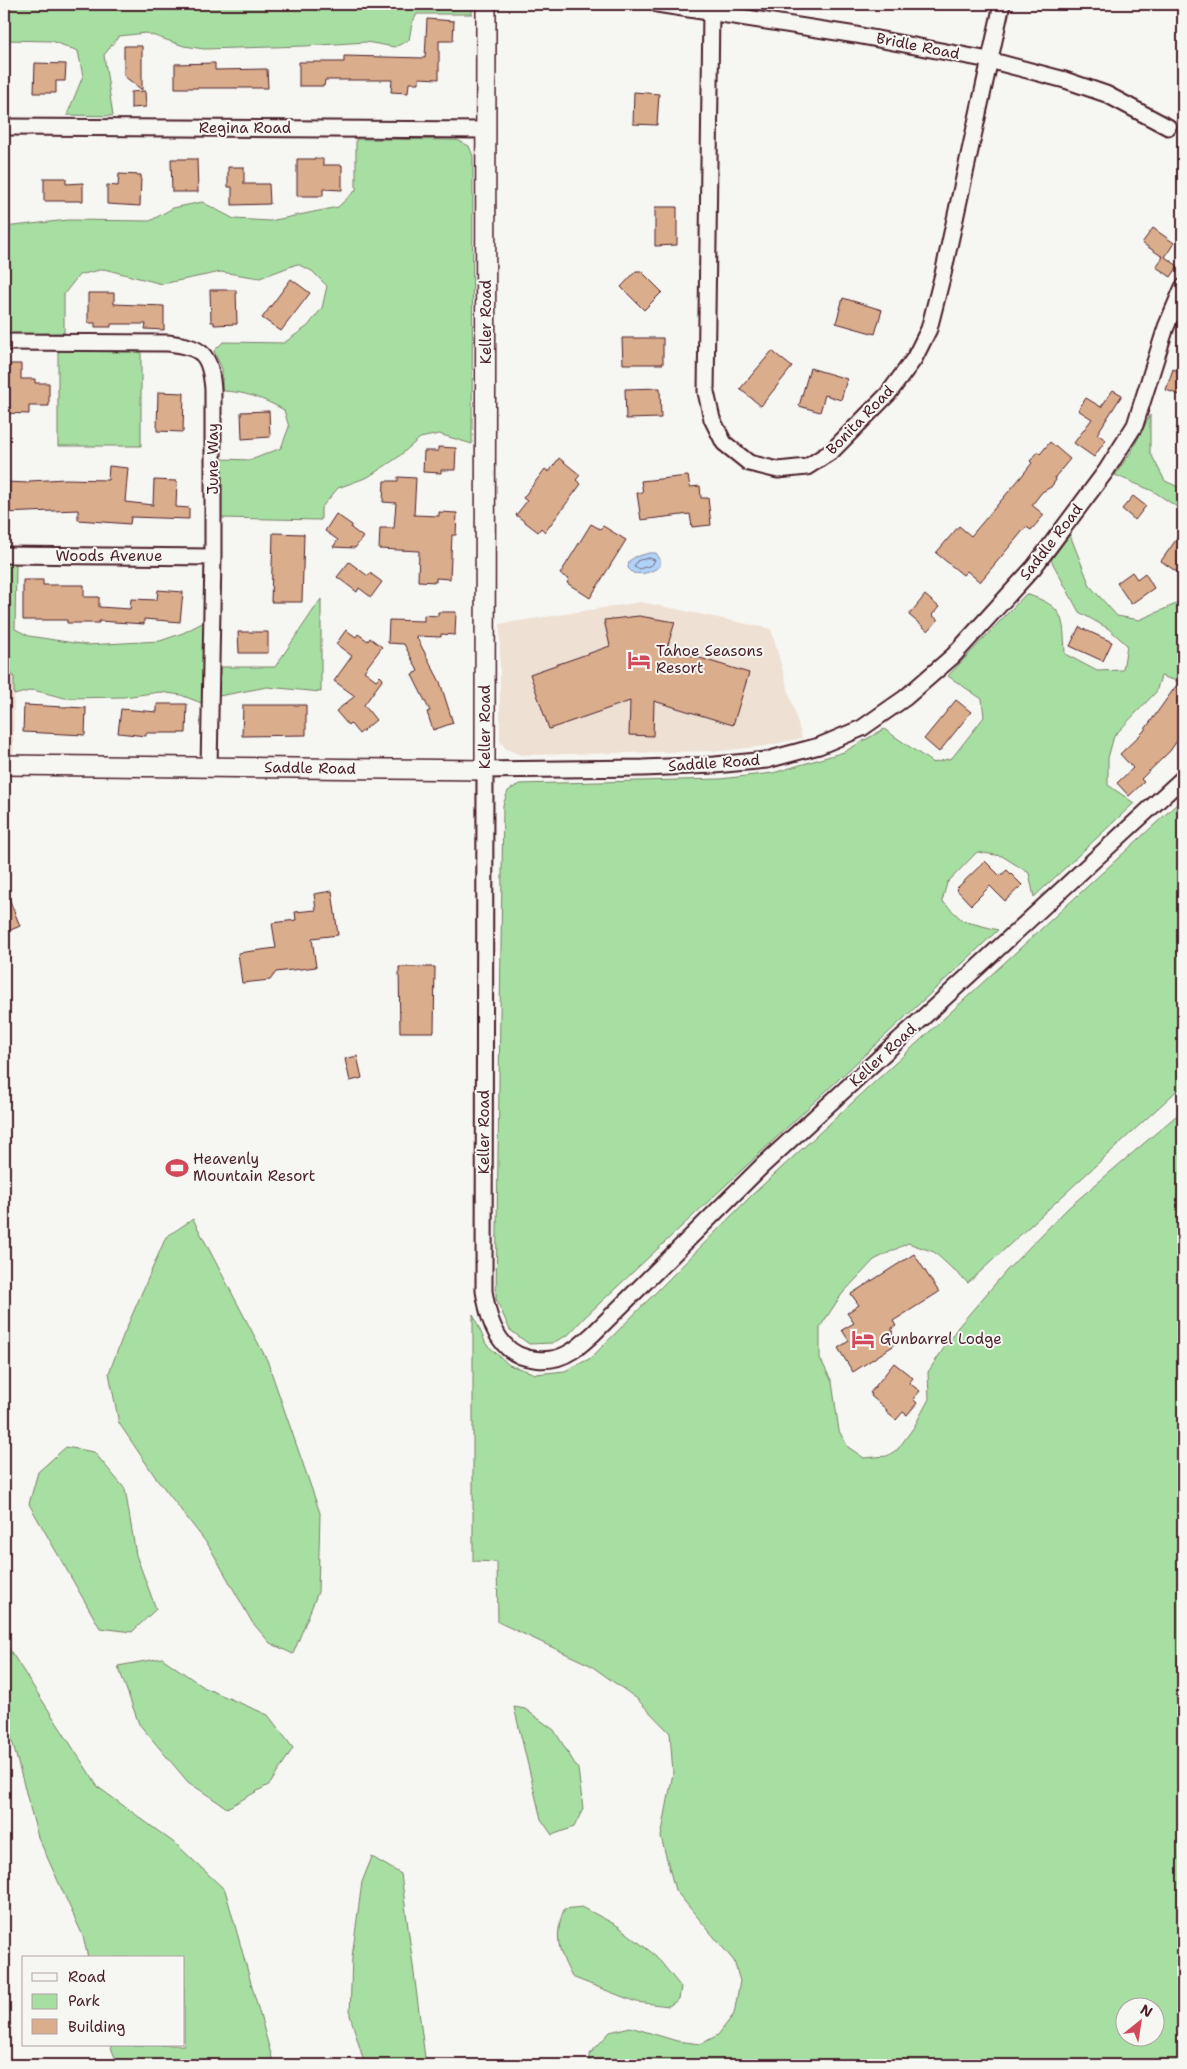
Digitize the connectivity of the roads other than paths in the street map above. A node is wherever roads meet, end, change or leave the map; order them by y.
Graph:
1 (486, 4) edge
2 (657, 4) edge
3 (1002, 4) edge
4 (711, 11) junction
5 (989, 60) junction
6 (4, 126) edge
7 (1168, 127) dead end
8 (487, 130) junction
9 (1183, 287) edge
10 (4, 342) edge
11 (4, 555) edge
12 (213, 556) junction
13 (4, 765) edge
14 (208, 768) junction
15 (484, 770) junction
16 (1183, 778) edge

1 - 8 street, Keller Road
2 - 4 street, Bridle Road
3 - 5 street, Bonita Road
4 - 5 street, Bridle Road
4 - 5 street, Bonita Road
5 - 7 street, Bridle Road
6 - 8 street, Regina Road
8 - 15 street, Keller Road
9 - 15 street, Saddle Road
10 - 12 street, June Way
11 - 12 street, Woods Avenue
12 - 14 street, June Way
13 - 14 street, Saddle Road
14 - 15 street, Saddle Road
15 - 16 street, Keller Road

